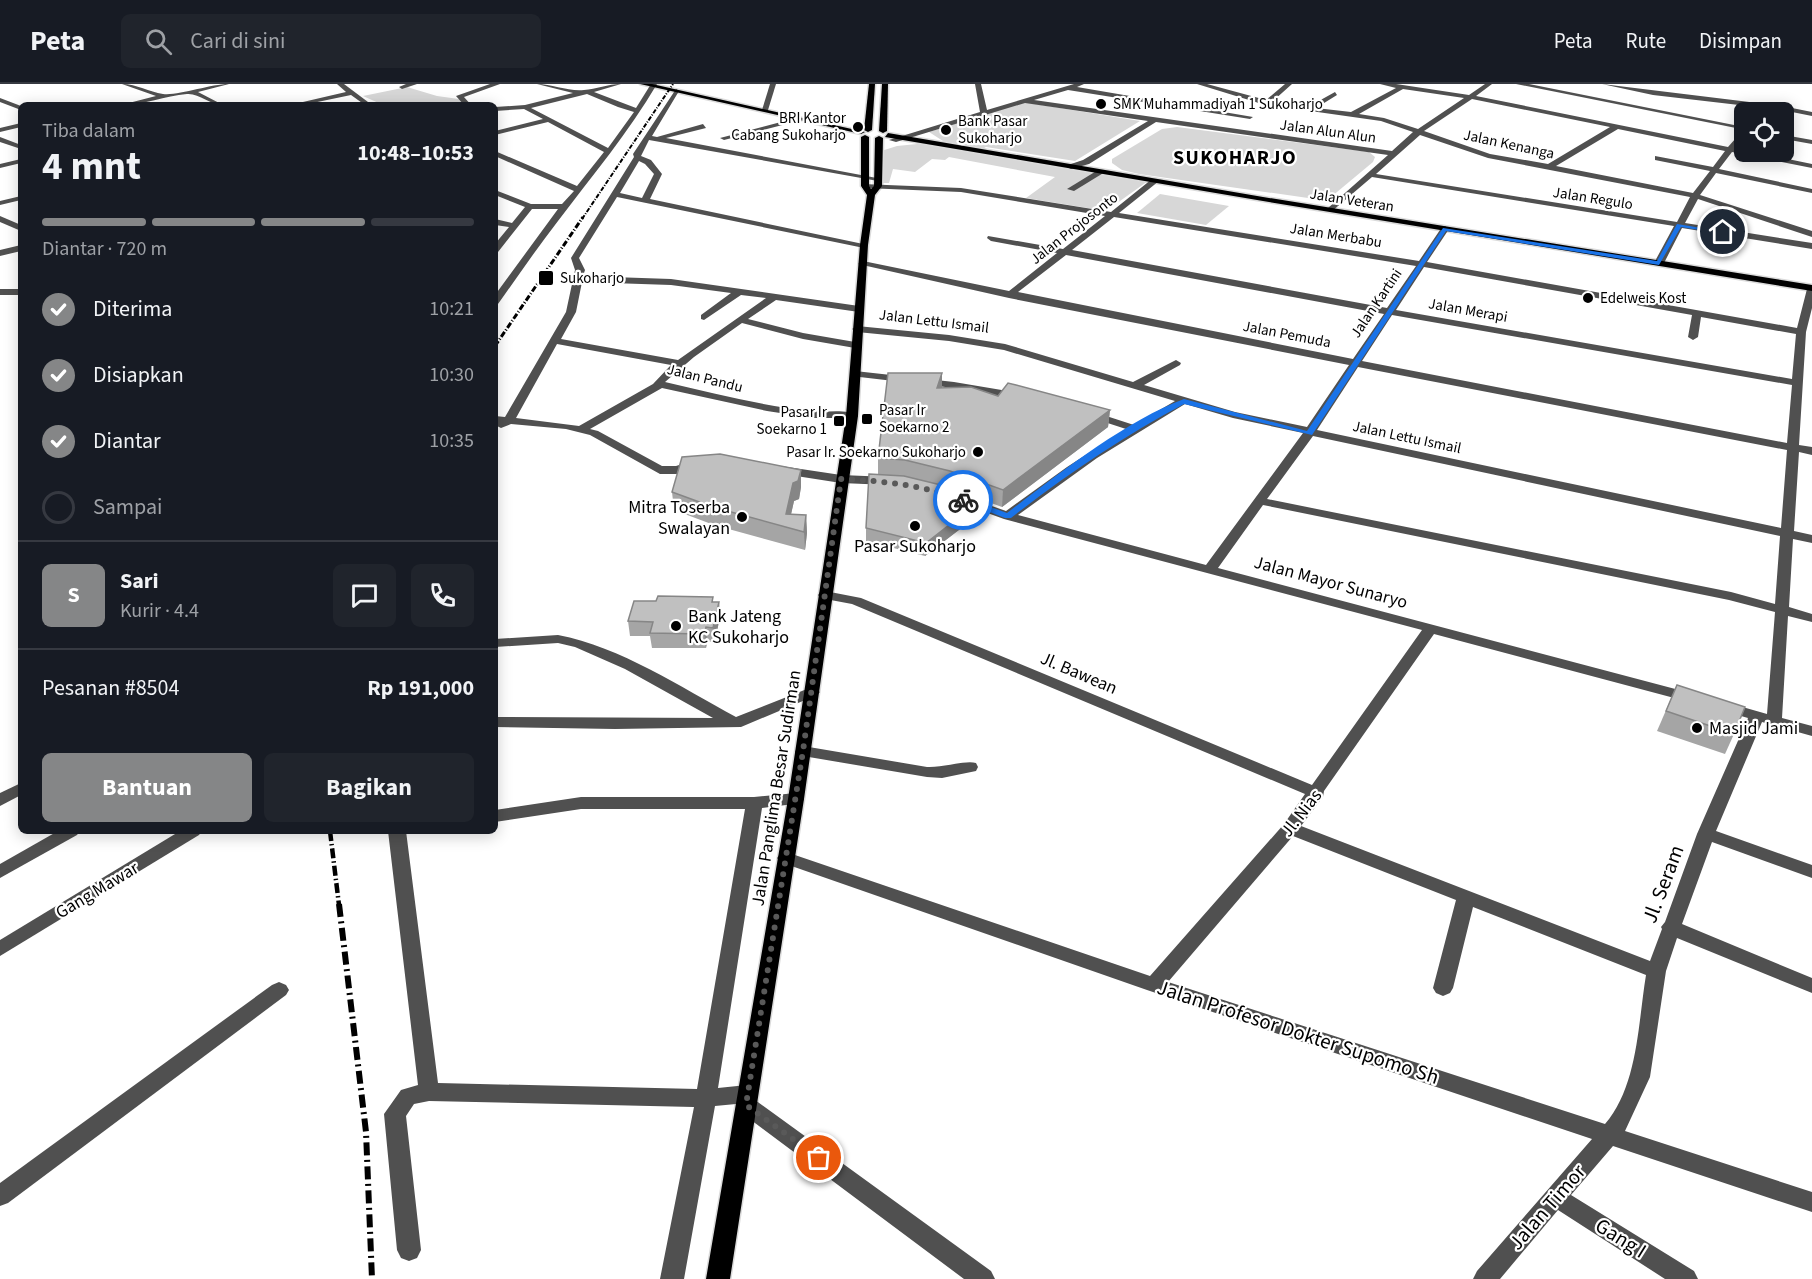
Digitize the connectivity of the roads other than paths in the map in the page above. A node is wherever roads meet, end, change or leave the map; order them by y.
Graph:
1 (125, 84) edge
2 (226, 84) edge
3 (340, 84) edge
4 (414, 84) edge
5 (497, 84) edge
6 (540, 84) edge
7 (618, 84) edge
8 (643, 84) edge
9 (690, 84) edge
10 (774, 84) edge
11 (872, 84) edge
12 (885, 84) edge
13 (978, 84) edge
14 (1200, 84) edge
15 (1289, 84) edge
16 (1383, 84) edge
17 (1489, 84) edge
18 (1519, 84) edge
19 (1605, 84) edge
20 (654, 85) edge
21 (1075, 85) edge
22 (402, 87) dead end
23 (1402, 87) junction
24 (560, 88) junction
25 (1550, 90) junction
26 (191, 91) junction
27 (584, 92) junction
28 (680, 92) junction
29 (350, 93) junction
30 (1653, 93) junction
31 (539, 94) dead end
32 (1335, 94) dead end
33 (165, 96) junction
34 (1472, 97) junction
35 (0, 100) edge
36 (1025, 101) junction
37 (138, 102) edge
38 (214, 102) edge
39 (307, 102) edge
40 (364, 102) edge
41 (465, 102) edge
42 (1267, 103) junction
43 (1734, 103) edge
44 (18, 107) edge
45 (1642, 107) junction
46 (525, 108) junction
47 (498, 109) edge
48 (1309, 109) junction
49 (765, 110) junction
50 (1533, 110) junction
51 (1794, 110) edge
52 (639, 111) junction
53 (984, 114) junction
54 (1812, 114) edge
55 (1351, 115) junction
56 (1250, 117) junction
57 (800, 119) junction
58 (549, 120) junction
59 (1153, 121) junction
60 (18, 126) edge
61 (703, 126) dead end
62 (1617, 126) junction
63 (1734, 129) edge
64 (0, 130) edge
65 (1231, 131) junction
66 (498, 132) edge
67 (865, 133) junction
68 (1417, 133) junction
69 (887, 136) junction
70 (646, 137) junction
71 (724, 138) dead end
72 (0, 139) edge
73 (657, 139) junction
74 (1794, 139) edge
75 (1812, 142) edge
76 (1734, 145) edge
77 (18, 146) edge
78 (1730, 150) junction
79 (609, 152) junction
80 (498, 154) edge
81 (1395, 154) junction
82 (638, 157) junction
83 (1658, 158) dead end
84 (18, 162) edge
85 (0, 166) edge
86 (1084, 166) junction
87 (1812, 166) edge
88 (1549, 167) junction
89 (1715, 170) junction
90 (1101, 172) junction
91 (1371, 175) junction
92 (1155, 182) junction
93 (872, 185) junction
94 (1071, 189) dead end
95 (579, 190) junction
96 (1812, 190) edge
97 (498, 193) edge
98 (616, 195) junction
99 (1695, 196) junction
100 (18, 199) edge
101 (645, 200) junction
102 (1, 202) edge
103 (530, 206) junction
104 (565, 207) junction
105 (1331, 210) junction
106 (1114, 214) junction
107 (0, 219) edge
108 (498, 223) edge
109 (1679, 225) junction
110 (513, 226) junction
111 (18, 227) edge
112 (1445, 229) junction
113 (1812, 234) edge
114 (991, 238) dead end
115 (864, 245) junction
116 (498, 246) edge
117 (1812, 246) edge
118 (18, 249) edge
119 (1066, 252) junction
120 (0, 253) edge
121 (1659, 263) junction
122 (863, 264) junction
123 (1422, 264) junction
124 (579, 279) junction
125 (1812, 288) edge
126 (0, 292) edge
127 (18, 292) edge
128 (738, 292) junction
129 (1009, 294) junction
130 (498, 298) edge
131 (773, 298) junction
132 (859, 309) junction
133 (1391, 312) junction
134 (1697, 313) junction
135 (704, 317) dead end
136 (741, 320) junction
137 (1801, 332) junction
138 (856, 337) junction
139 (1693, 337) dead end
140 (555, 341) junction
141 (679, 363) junction
142 (1176, 363) dead end
143 (1355, 363) junction
144 (855, 374) junction
145 (1798, 383) junction
146 (660, 385) junction
147 (1134, 386) junction
148 (1033, 398) edge
149 (1184, 401) junction
150 (1076, 409) edge
151 (852, 416) junction
152 (498, 418) edge
153 (509, 420) junction
154 (498, 426) edge
155 (1132, 428) junction
156 (581, 429) junction
157 (1309, 433) junction
158 (1793, 448) junction
159 (1812, 451) edge
160 (712, 460) edge
161 (765, 468) edge
162 (841, 479) junction
163 (904, 483) edge
164 (945, 493) edge
165 (1260, 501) junction
166 (1008, 516) junction
167 (1788, 534) junction
168 (1812, 539) edge
169 (1209, 570) junction
170 (825, 595) junction
171 (1783, 609) junction
172 (1812, 618) edge
173 (1431, 628) junction
174 (498, 643) edge
175 (812, 692) junction
176 (1766, 718) junction
177 (498, 722) edge
178 (737, 722) junction
179 (1812, 731) edge
180 (803, 751) junction
181 (970, 767) dead end
182 (18, 790) edge
183 (1317, 793) junction
184 (795, 799) junction
185 (0, 800) edge
186 (754, 803) junction
187 (498, 816) edge
188 (1290, 828) junction
189 (66, 834) edge
190 (188, 834) edge
191 (397, 834) edge
192 (1706, 834) junction
193 (786, 858) junction
194 (0, 872) edge
195 (1812, 872) edge
196 (1466, 897) junction
197 (1670, 927) junction
198 (0, 949) edge
199 (1656, 971) junction
200 (1154, 985) junction
201 (1812, 986) edge
202 (1443, 988) dead end
203 (279, 990) dead end
204 (1638, 1084) joint
205 (429, 1092) junction
206 (706, 1098) junction
207 (746, 1100) junction
208 (1608, 1135) junction
209 (0, 1196) edge
210 (1556, 1197) junction
211 (1812, 1202) edge
212 (409, 1250) dead end
213 (672, 1279) edge
214 (718, 1279) edge
215 (983, 1279) edge
216 (1485, 1279) edge
217 (1686, 1279) edge

1 - 33 street
2 - 26 street
3 - 29 street
4 - 22 street
5 - 41 street
6 - 24 street
7 - 27 street
8 - 20 main road, Jalan Veteran
9 - 28 street
10 - 49 street
11 - 67 main road, Jalan Panglima Besar Sudirman
12 - 69 main road, Jalan Panglima Besar Sudirman
13 - 53 street
14 - 42 street, Jalan Kenanga
15 - 42 street
16 - 23 street
17 - 34 street
18 - 25 street
19 - 30 street
20 - 28 main road, Jalan Veteran
20 - 52 street
21 - 36 street
21 - 56 street
23 - 34 street
23 - 55 street
24 - 27 street
24 - 31 street
25 - 45 street
25 - 50 street
26 - 33 street
26 - 38 street
27 - 46 street
27 - 52 street
28 - 49 main road, Jalan Veteran
28 - 70 street
29 - 39 street
29 - 40 street
30 - 43 street
30 - 45 street
32 - 48 street
33 - 37 street
34 - 50 street
34 - 68 street
35 - 44 street
36 - 53 street
36 - 59 street, Jalan Alun Alun
42 - 48 street, Jalan Kenanga
42 - 56 street
45 - 63 street
46 - 47 street
46 - 58 street
48 - 55 street, Jalan Kenanga
49 - 57 main road, Jalan Veteran
50 - 62 street
51 - 54 street
52 - 79 street
53 - 69 street
55 - 68 street, Jalan Kenanga
56 - 65 street
57 - 67 main road, Jalan Veteran
57 - 71 street
58 - 66 street
58 - 79 street
59 - 65 street, Jalan Alun Alun
59 - 86 street
60 - 64 street
61 - 73 street
62 - 78 street
62 - 88 street
65 - 81 street, Jalan Alun Alun
67 - 69 main road, Jalan Veteran
67 - 93 main road, Jalan Panglima Besar Sudirman
68 - 81 street
68 - 88 street, Jalan Kenanga
69 - 86 main road, Jalan Veteran
69 - 93 main road, Jalan Panglima Besar Sudirman
70 - 73 street, Jalan Merbabu
70 - 82 street
72 - 77 street
73 - 93 street, Jalan Merbabu
74 - 75 street
76 - 78 street
78 - 87 street
78 - 89 street
79 - 95 street
80 - 95 street
81 - 91 street, Jalan Alun Alun
82 - 98 street
82 - 101 street
83 - 89 street
84 - 85 street
86 - 90 main road, Jalan Veteran
88 - 99 street, Jalan Kenanga
89 - 96 street
89 - 99 street
90 - 92 main road, Jalan Veteran
90 - 94 street
91 - 105 street, Jalan Alun Alun
91 - 109 street, Jalan Regulo
92 - 105 main road, Jalan Veteran
92 - 106 street, Jalan Projosonto
93 - 106 street, Jalan Merbabu
93 - 115 main road, Jalan Panglima Besar Sudirman
95 - 104 street
97 - 103 street
98 - 101 street
98 - 124 street
99 - 109 street
99 - 113 street, Jalan Kenanga
100 - 102 street
101 - 115 street
103 - 104 street
103 - 110 street
104 - 130 street
105 - 112 main road, Jalan Veteran
106 - 119 street, Jalan Projosonto
106 - 123 street, Jalan Merbabu
107 - 111 street
108 - 110 street
109 - 117 street, Jalan Regulo
109 - 121 street
110 - 116 street
112 - 121 main road, Jalan Veteran
112 - 123 street, Jalan Kartini
114 - 119 street, Jalan Merapi
115 - 122 main road, Jalan Panglima Besar Sudirman
118 - 120 street
119 - 129 street, Jalan Projosonto
119 - 133 street, Jalan Merapi
121 - 125 main road, Jalan Veteran
122 - 129 street, Jalan Pemuda
122 - 132 main road, Jalan Panglima Besar Sudirman
123 - 133 street, Jalan Kartini
123 - 134 street, Jalan Merbabu
124 - 128 street
124 - 140 street
125 - 137 street, Jl. Seram
126 - 127 street
128 - 131 street
128 - 135 street
129 - 143 street, Jalan Pemuda
131 - 132 street
131 - 136 street, Jalan Pandu
132 - 138 main road, Jalan Panglima Besar Sudirman
133 - 143 street, Jalan Kartini
133 - 145 street, Jalan Merapi
134 - 137 street, Jalan Merbabu
134 - 139 street
136 - 138 street, Jalan Lettu Ismail
136 - 141 street, Jalan Pandu
137 - 145 street, Jl. Seram
138 - 144 main road, Jalan Panglima Besar Sudirman
138 - 147 street, Jalan Lettu Ismail
140 - 141 street
140 - 153 street
141 - 146 street, Jalan Pandu
142 - 147 street
143 - 157 street, Jalan Kartini
143 - 158 street, Jalan Pemuda
144 - 148 street
144 - 151 main road, Jalan Panglima Besar Sudirman
145 - 158 street, Jl. Seram
146 - 151 street, Jalan Pandu
146 - 156 street
147 - 149 street, Jalan Lettu Ismail
149 - 155 street
149 - 157 street, Jalan Lettu Ismail
150 - 155 street
151 - 162 main road, Jalan Panglima Besar Sudirman
152 - 153 street
153 - 154 street
153 - 156 street
155 - 166 street
156 - 160 street
157 - 165 street, Jalan Kartini
157 - 167 street, Jalan Lettu Ismail
158 - 159 street, Jalan Pemuda
158 - 167 street, Jl. Seram
161 - 162 street
162 - 163 street
162 - 170 main road, Jalan Panglima Besar Sudirman
164 - 166 street, Jalan Mayor Sunaryo
165 - 169 street, Jalan Kartini
165 - 171 street
166 - 169 street, Jalan Mayor Sunaryo
167 - 168 street, Jalan Lettu Ismail
167 - 171 street, Jl. Seram
169 - 173 street, Jalan Mayor Sunaryo
170 - 175 main road, Jalan Panglima Besar Sudirman
170 - 183 street, Jl. Bawean
171 - 172 street
171 - 176 street, Jl. Seram
173 - 176 street, Jalan Mayor Sunaryo
173 - 183 street, Jl. Nias
174 - 178 street
175 - 178 street
175 - 180 main road, Jalan Panglima Besar Sudirman
176 - 179 street, Jalan Mayor Sunaryo
176 - 192 street, Jl. Seram
177 - 178 street
180 - 181 street
180 - 184 main road, Jalan Panglima Besar Sudirman
182 - 185 street
183 - 188 street, Jl. Nias
184 - 186 street
184 - 193 main road, Jalan Panglima Besar Sudirman
186 - 187 street
186 - 206 street
188 - 196 street
188 - 200 street, Jl. Nias
189 - 194 street
190 - 198 street, Gang Mawar
191 - 205 street
192 - 195 street
192 - 197 street, Jl. Seram
193 - 200 street, Jalan Profesor Dokter Supomo Sh
193 - 207 main road, Jalan Panglima Besar Sudirman
196 - 199 street
196 - 202 street
197 - 199 street, Jl. Seram
197 - 201 street
199 - 204 street, Jl. Seram
200 - 208 street, Jalan Profesor Dokter Supomo Sh
203 - 209 street
204 - 208 street, Jalan Timor
205 - 206 street
205 - 212 street
206 - 207 street
206 - 213 street
207 - 214 main road, Jalan Panglima Besar Sudirman
207 - 215 street
208 - 210 street, Jalan Timor
208 - 211 street, Jalan Profesor Dokter Supomo Sh
210 - 216 street, Jalan Timor
210 - 217 street, Gang I

